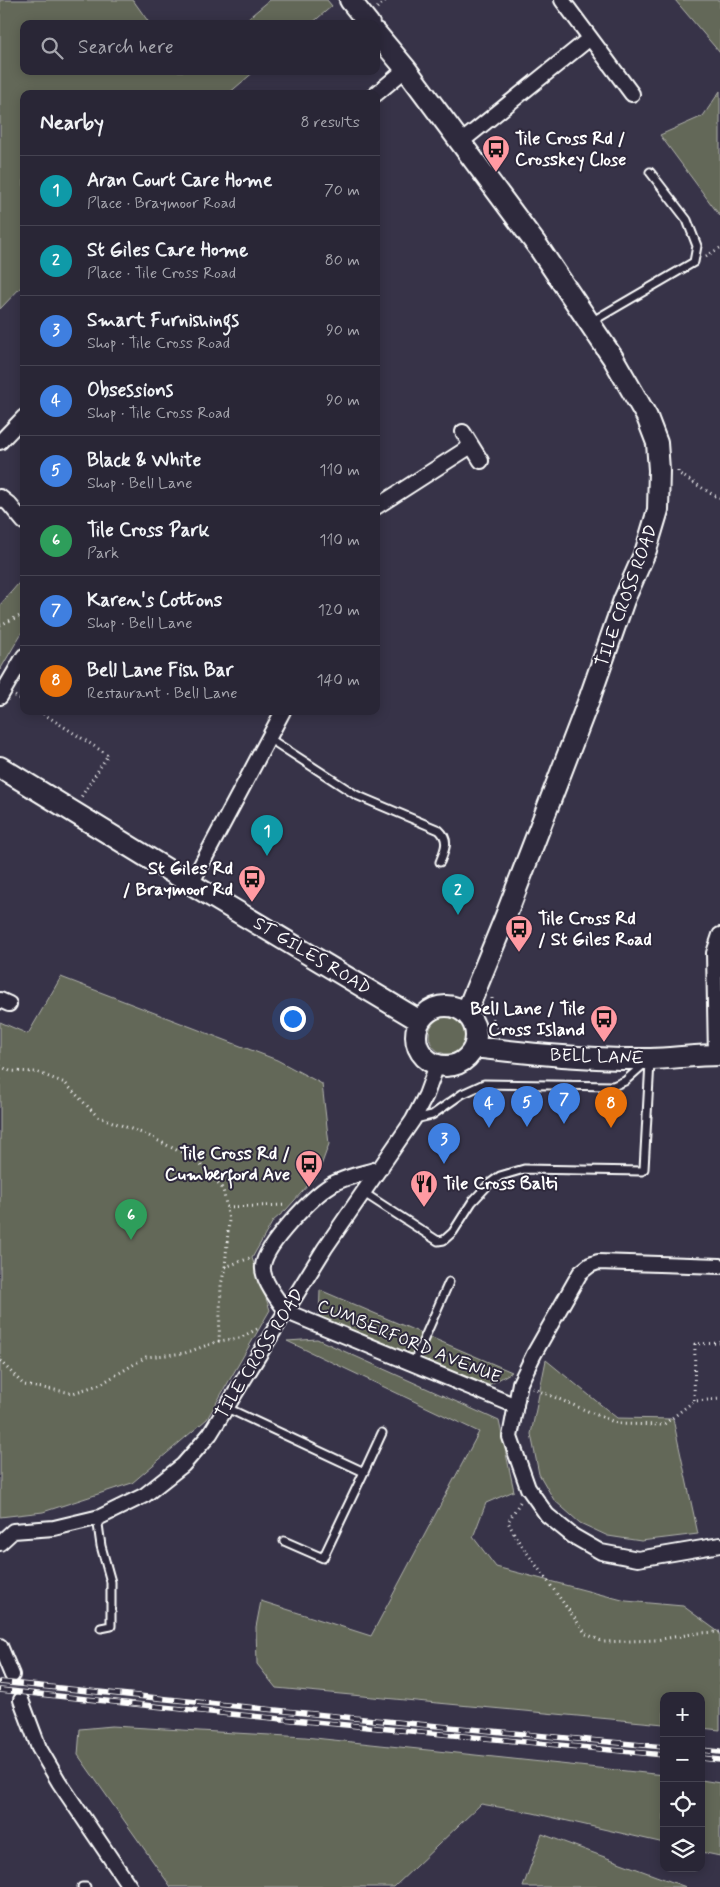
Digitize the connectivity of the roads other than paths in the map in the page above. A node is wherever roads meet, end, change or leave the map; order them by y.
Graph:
1 (350, 0) edge
2 (562, 0) edge
3 (366, 20) edge
4 (380, 38) edge
5 (590, 38) junction
6 (406, 69) junction
7 (380, 91) edge
8 (632, 94) dead end
9 (461, 142) junction
10 (650, 172) dead end
11 (589, 323) junction
12 (20, 421) edge
13 (463, 432) dead end
14 (0, 442) edge
15 (471, 446) junction
16 (481, 461) dead end
17 (0, 497) edge
18 (380, 504) edge
19 (20, 517) edge
20 (20, 663) edge
21 (0, 697) edge
22 (281, 715) edge
23 (270, 738) junction
24 (0, 767) edge
25 (440, 862) dead end
26 (191, 884) junction
27 (720, 935) edge
28 (466, 1013) junction
29 (420, 1021) junction
30 (474, 1047) junction
31 (718, 1055) edge
32 (650, 1059) junction
33 (437, 1065) junction
34 (412, 1120) junction
35 (381, 1168) junction
36 (364, 1193) junction
37 (720, 1266) edge
38 (449, 1282) dead end
39 (287, 1312) junction
40 (413, 1364) junction
41 (516, 1406) junction
42 (227, 1408) junction
43 (382, 1433) dead end
44 (364, 1472) junction
45 (96, 1517) junction
46 (6, 1531) edge
47 (284, 1541) dead end
48 (0, 1543) edge
49 (720, 1545) edge
50 (101, 1628) dead end
51 (0, 1646) edge
52 (12, 1675) tunnel mouth
53 (21, 1700) tunnel mouth
54 (130, 1887) edge

1 - 3 street
2 - 5 street
4 - 6 street, TILE CROSS ROAD
5 - 8 street
5 - 9 street
6 - 7 street
6 - 9 street, TILE CROSS ROAD
9 - 11 street, TILE CROSS ROAD
10 - 11 lane
11 - 28 street, TILE CROSS ROAD
12 - 14 street
13 - 15 street
15 - 16 street
15 - 18 street
17 - 19 street
20 - 21 street
22 - 23 street
23 - 25 lane
23 - 26 street
24 - 26 street, ST GILES ROAD
26 - 29 street, ST GILES ROAD
27 - 31 street
28 - 29 street
28 - 30 street
29 - 33 street
30 - 32 street, BELL LANE
30 - 33 street
31 - 32 street, BELL LANE
32 - 34 lane
32 - 36 lane
33 - 34 street, TILE CROSS ROAD
34 - 35 street, TILE CROSS ROAD
35 - 36 street, TILE CROSS ROAD
35 - 39 street
36 - 39 street, TILE CROSS ROAD
37 - 41 street
38 - 40 lane
39 - 40 street, CUMBERFORD AVENUE
39 - 42 street, TILE CROSS ROAD
40 - 41 street, CUMBERFORD AVENUE
41 - 49 street
42 - 44 lane
42 - 45 street, TILE CROSS ROAD
43 - 44 lane
44 - 47 lane
45 - 46 street, TILE CROSS ROAD
45 - 50 lane
46 - 48 street, TILE CROSS ROAD
51 - 52 street
53 - 54 street

